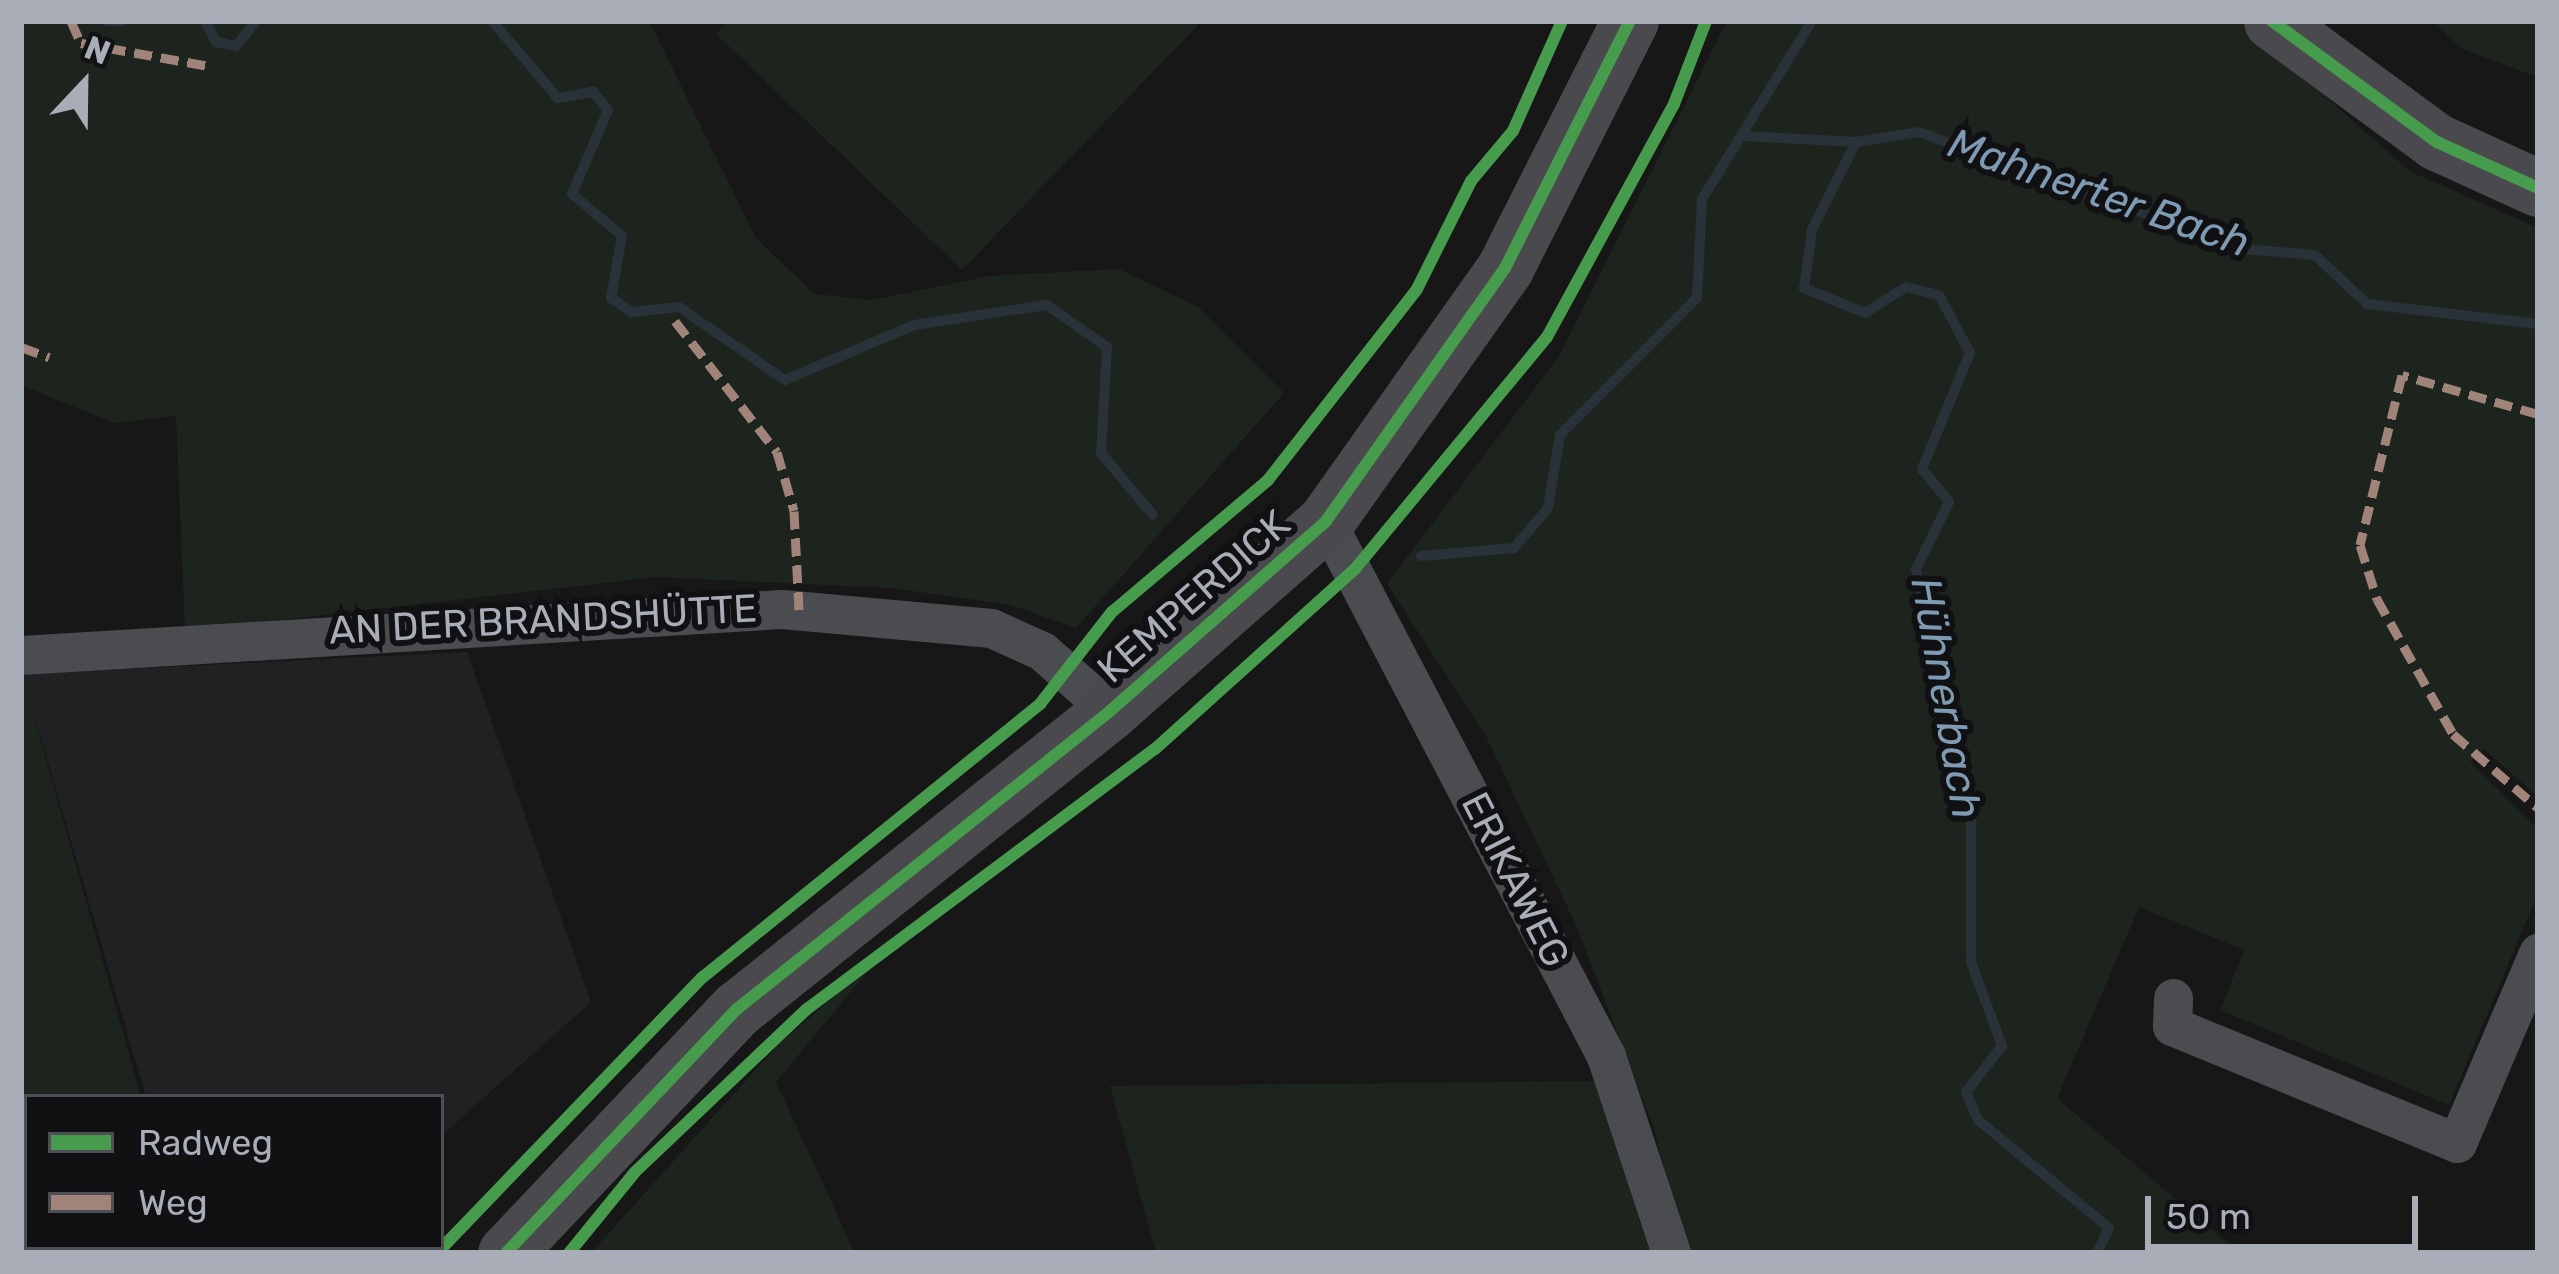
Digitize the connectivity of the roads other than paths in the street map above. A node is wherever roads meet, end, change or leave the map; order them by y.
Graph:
1 (1630, 21) edge
2 (2272, 21) edge
3 (2538, 188) edge
4 (1326, 520) junction
5 (21, 655) edge
6 (1110, 711) junction
7 (2538, 953) edge
8 (2173, 998) dead end
9 (506, 1253) edge
10 (1671, 1253) edge

1 - 4 main road, KEMPERDICK
2 - 3 main road
4 - 6 main road, KEMPERDICK
4 - 10 street, ERIKAWEG
5 - 6 street, AN DER BRANDSHÜTTE
6 - 9 main road, KEMPERDICK
7 - 8 street

